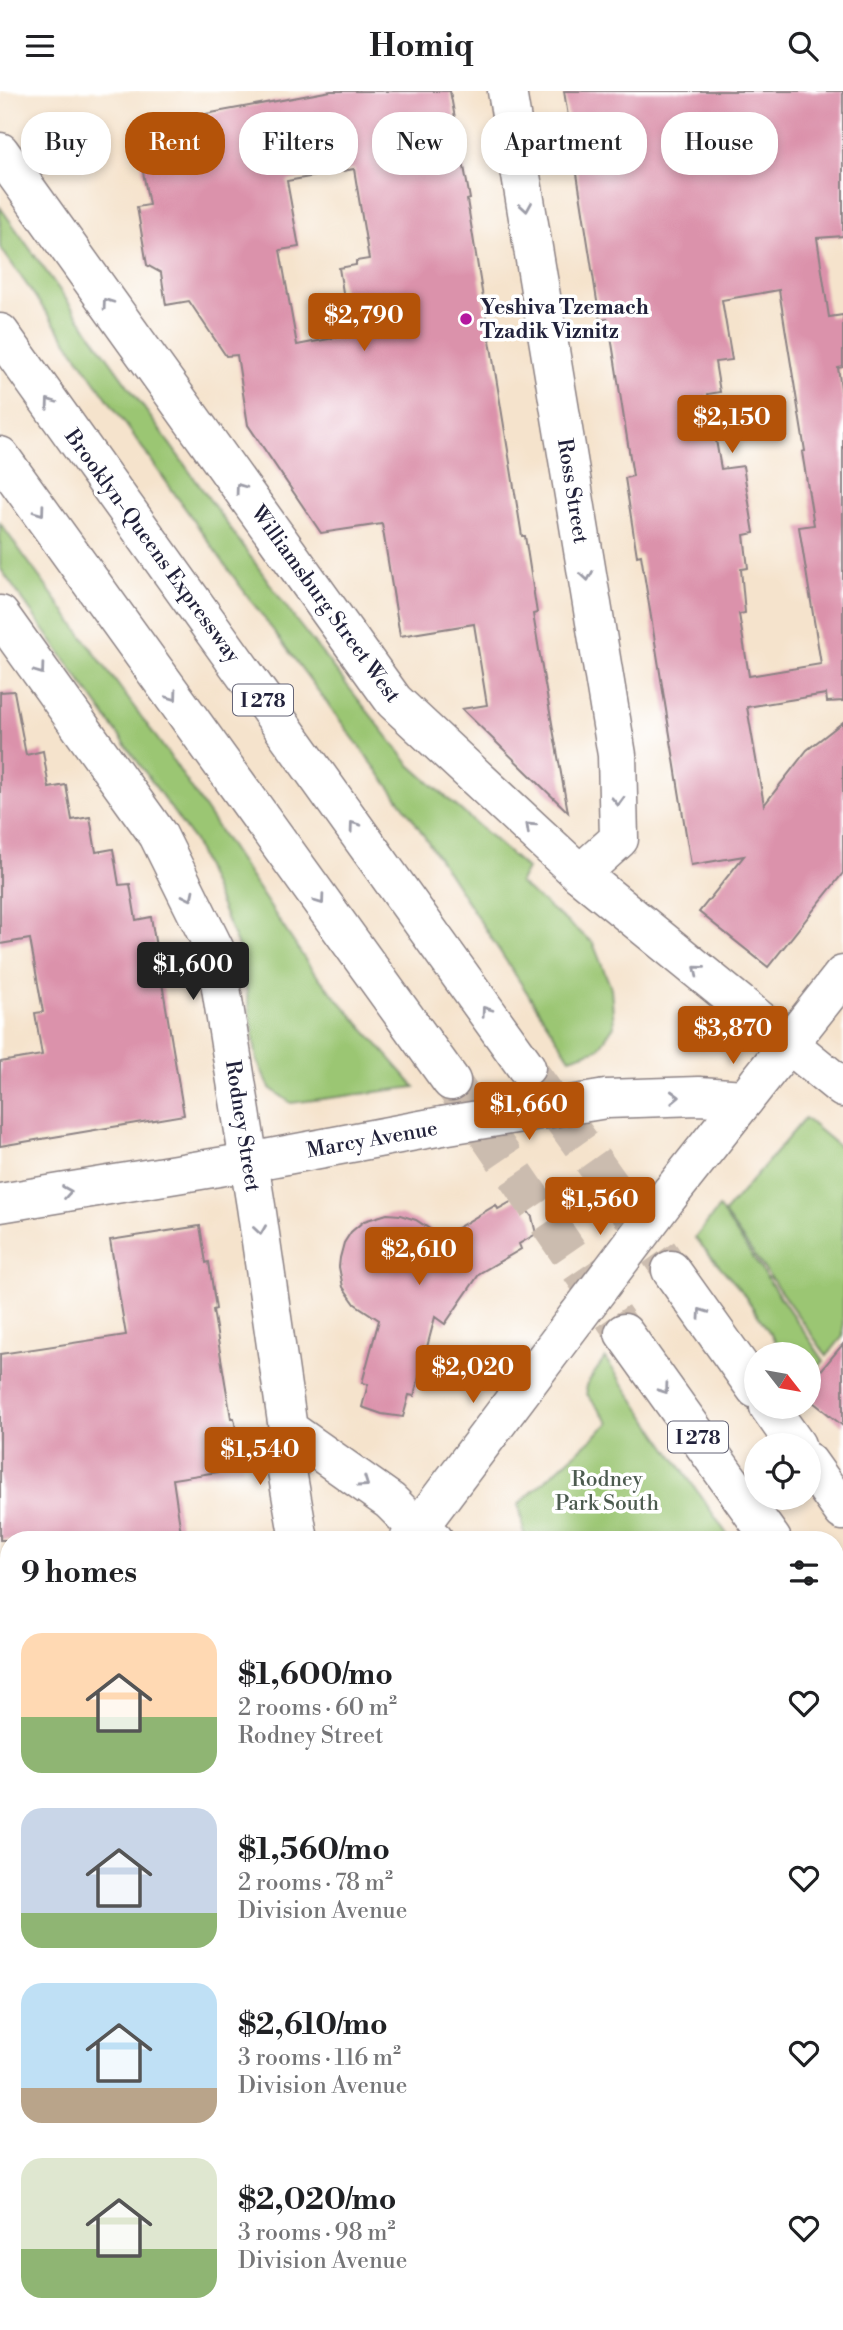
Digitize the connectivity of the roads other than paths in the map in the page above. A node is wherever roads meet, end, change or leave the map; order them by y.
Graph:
1 (507, 91) edge
2 (0, 152) edge
3 (0, 333) edge
4 (0, 456) edge
5 (0, 615) edge
6 (580, 874) junction
7 (843, 975) edge
8 (788, 1044) junction
9 (526, 1067) tunnel mouth
10 (451, 1081) tunnel mouth
11 (843, 1088) edge
12 (745, 1099) junction
13 (249, 1162) junction
14 (0, 1203) edge
15 (671, 1270) tunnel mouth
16 (624, 1333) tunnel mouth
17 (744, 1372) edge
18 (288, 1429) junction
19 (821, 1480) edge
20 (843, 1511) edge
21 (297, 1531) edge
22 (416, 1531) edge
23 (424, 1531) edge
24 (766, 1531) edge

1 -> 6 main road, Ross Street
6 -> 2 main road, Williamsburg Street West
9 -> 3 main road, Brooklyn-Queens Expressway / I 278
4 -> 10 main road
5 -> 13 main road, Rodney Street
8 -> 6 main road, Williamsburg Street West
7 - 8 main road
8 - 11 main road
8 - 12 main road
13 -> 12 main road, Marcy Avenue, bridge
12 - 23 main road, bridge
14 -> 13 main road, Marcy Avenue
13 -> 18 main road, Rodney Street
17 -> 15 main road
16 -> 24 main road, I 278
18 - 21 main road, Rodney Street
18 -> 22 main road
19 - 20 main road

